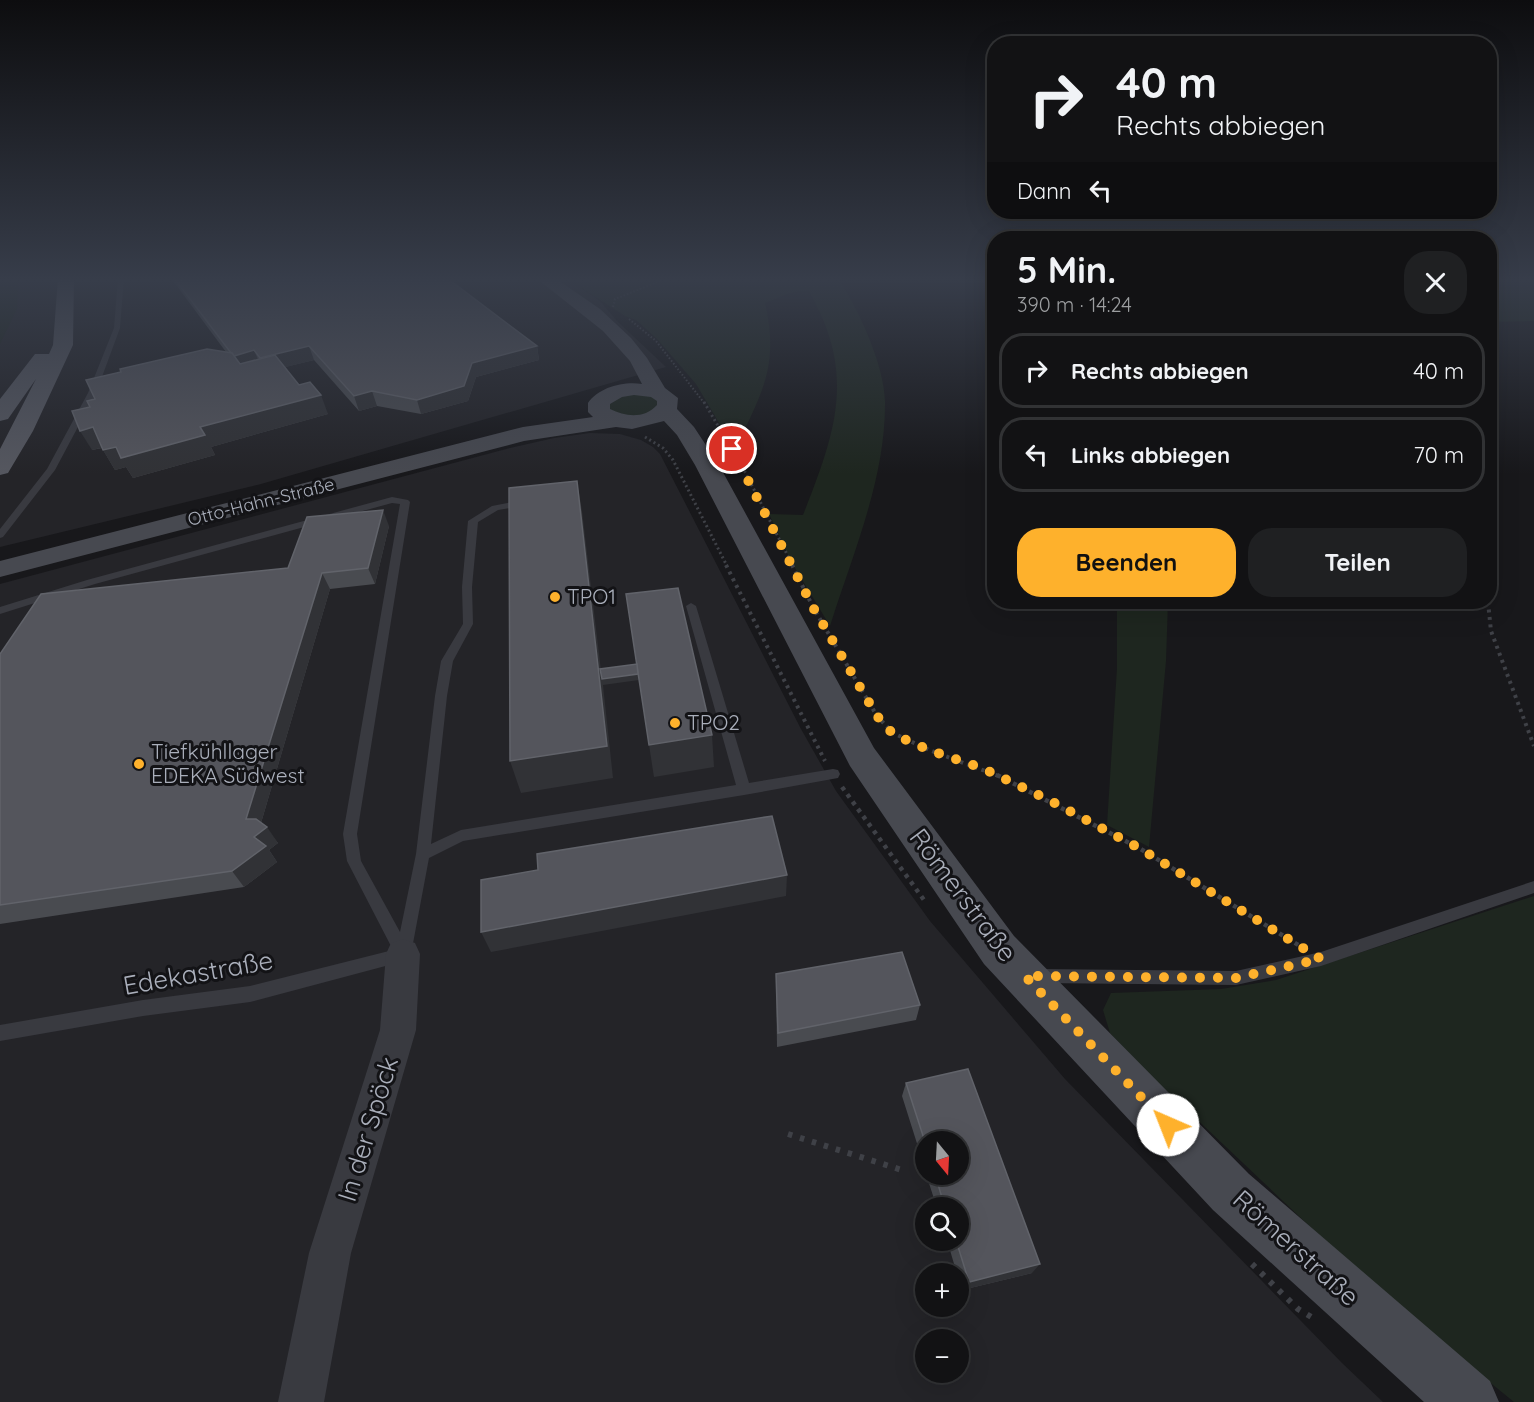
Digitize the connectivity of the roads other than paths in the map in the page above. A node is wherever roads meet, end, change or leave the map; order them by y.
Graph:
1 (54, 343) edge
2 (63, 343) edge
3 (111, 343) edge
4 (626, 344) joint
5 (605, 399) junction
6 (662, 401) junction
7 (0, 414) edge
8 (614, 421) junction
9 (638, 422) junction
10 (523, 434) junction
11 (707, 465) junction
12 (0, 468) edge
13 (532, 501) edge
14 (0, 535) edge
15 (3, 568) edge
16 (692, 606) dead end
17 (0, 611) edge
18 (832, 774) dead end
19 (744, 790) junction
20 (423, 854) junction
21 (1534, 887) edge
22 (403, 954) junction
23 (1025, 976) junction
24 (0, 1033) edge
25 (301, 1402) edge
26 (1469, 1402) edge

1 - 7 main road
2 - 12 main road
3 - 14 lane
4 - 5 street
4 - 6 street, Römerstraße
5 - 6 street, Otto-Hahn-Straße
5 - 8 street
5 - 10 street, Otto-Hahn-Straße
6 - 9 street
6 - 11 street, Römerstraße
8 - 9 street, Otto-Hahn-Straße
8 - 10 street, Otto-Hahn-Straße
9 - 11 street, Römerstraße
10 - 15 street, Otto-Hahn-Straße
11 - 23 street, Römerstraße
13 - 20 lane, In der Spöck
16 - 19 lane
17 - 22 lane
18 - 19 lane
19 - 20 lane
20 - 22 lane, In der Spöck
21 - 23 lane
22 - 24 lane, Edekastraße
22 - 25 street, In der Spöck
23 - 26 street, Römerstraße

